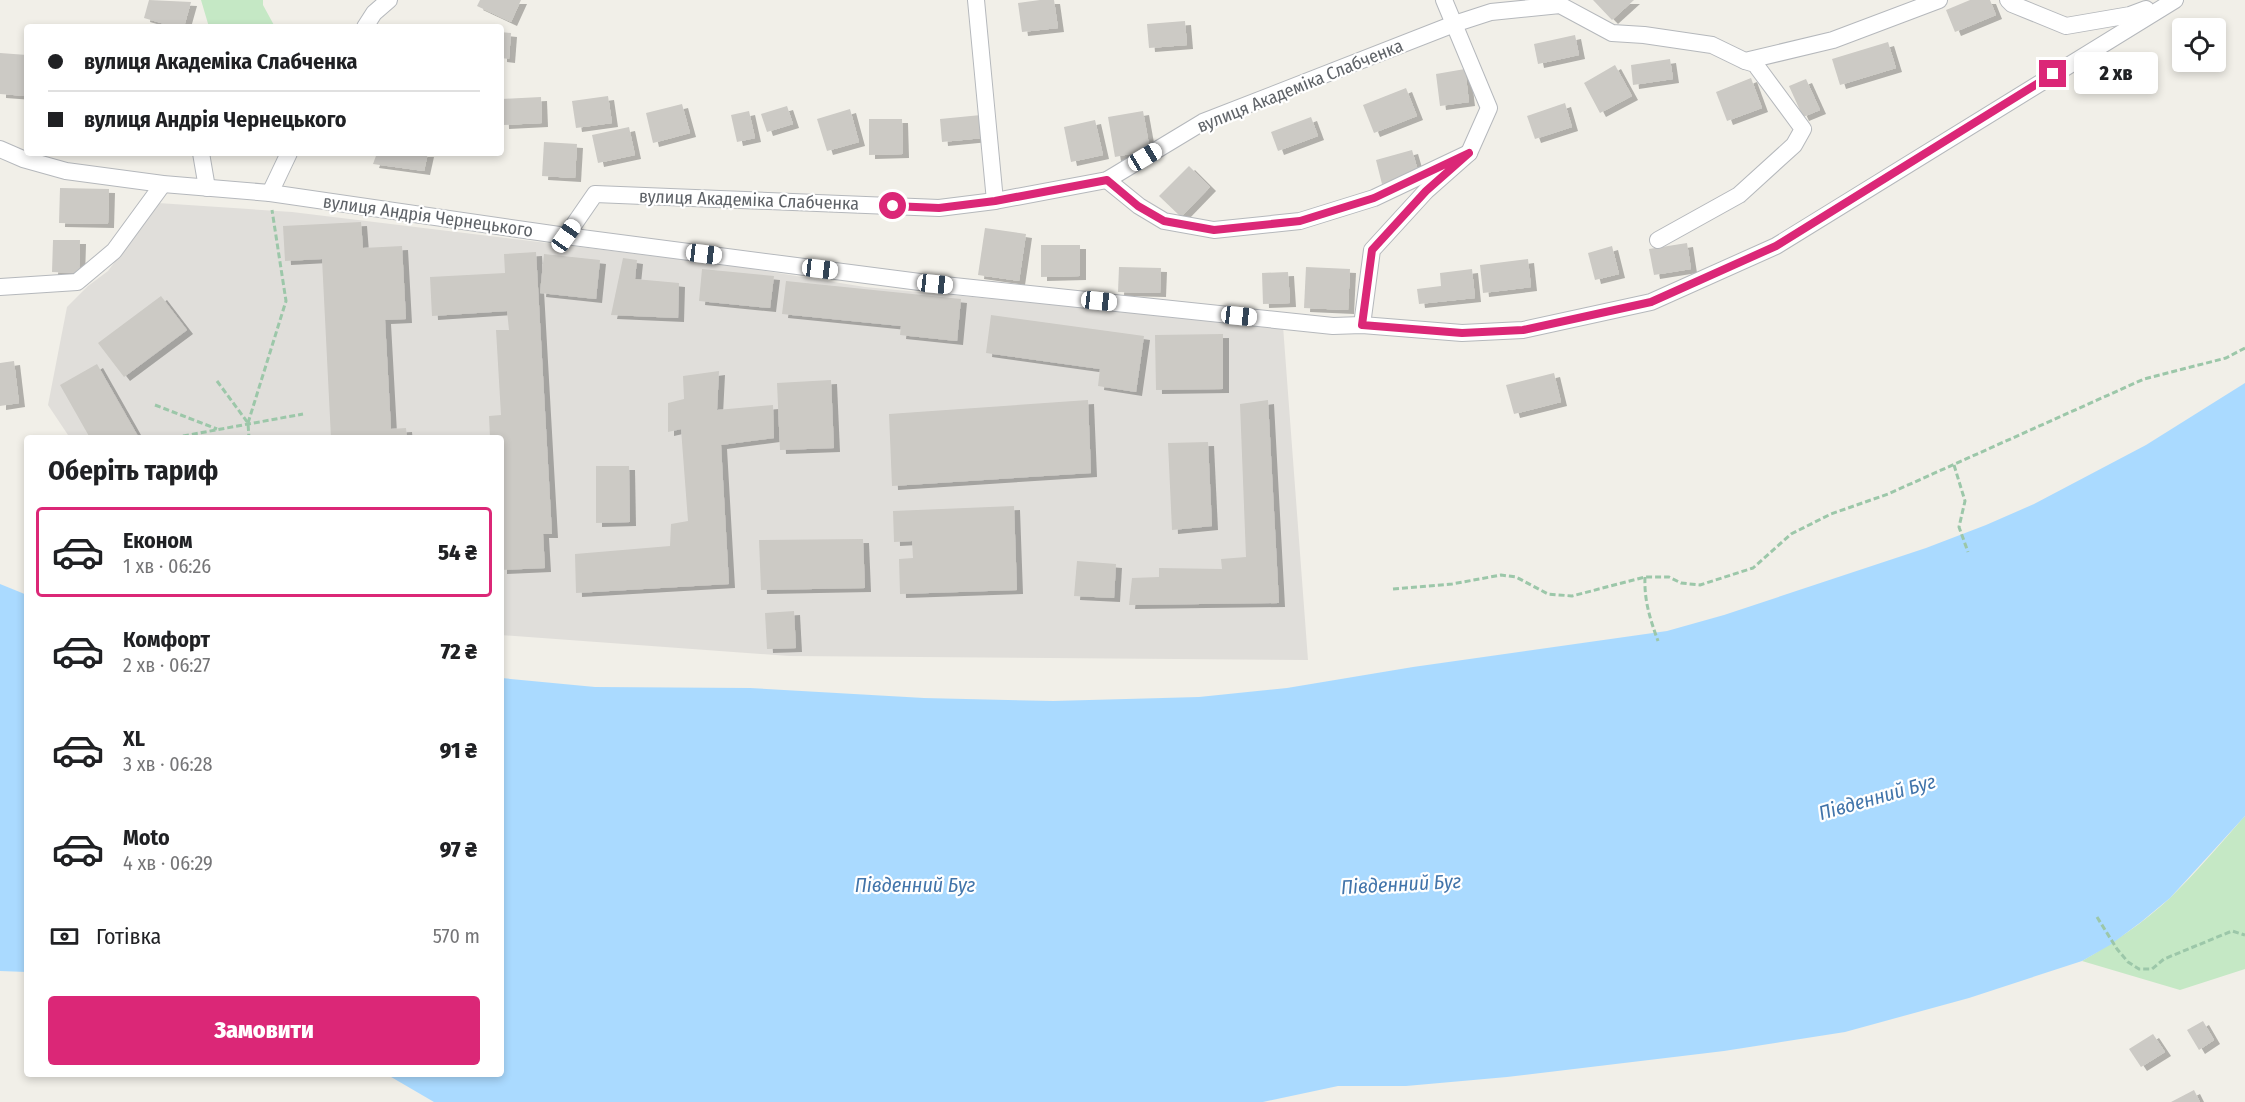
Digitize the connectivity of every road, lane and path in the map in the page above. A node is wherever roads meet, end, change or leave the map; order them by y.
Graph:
1 (389, 0) edge
2 (976, 0) edge
3 (1444, 0) edge
4 (1938, 0) edge
5 (2008, 0) edge
6 (2167, 0) edge
7 (2175, 0) edge
8 (366, 24) edge
9 (1454, 24) junction
10 (1745, 61) junction
11 (0, 149) edge
12 (1469, 153) junction
13 (202, 156) edge
14 (288, 156) edge
15 (1107, 180) junction
16 (163, 184) junction
17 (207, 188) junction
18 (270, 193) junction
19 (995, 201) junction
20 (566, 236) junction
21 (1658, 240) dead end
22 (0, 287) edge
23 (1362, 325) junction
24 (2245, 348) edge
25 (217, 381) dead end
26 (154, 405) dead end
27 (303, 414) dead end
28 (248, 423) junction
29 (218, 429) junction
30 (188, 435) edge
31 (249, 435) edge
32 (1954, 464) junction
33 (1968, 552) dead end
34 (1645, 577) junction
35 (1393, 590) dead end
36 (1658, 641) dead end
37 (2097, 916) dead end
38 (2245, 935) edge

1 - 8 street
2 - 19 street
3 - 9 street
4 - 10 street
5 - 6 street
7 - 23 street, вулиця Андрія Чернецького
9 - 10 street, вулиця Академіка Слабченка
9 - 12 street
9 - 15 street, вулиця Академіка Слабченка
10 - 21 street, вулиця Академіка Слабченка
11 - 16 street, вулиця Андрія Чернецького
12 - 15 street
12 - 23 street
13 - 17 street
14 - 18 street
15 - 19 street, вулиця Академіка Слабченка
16 - 17 street, вулиця Андрія Чернецького
16 - 22 street
17 - 18 street, вулиця Андрія Чернецького
18 - 20 street, вулиця Андрія Чернецького
18 - 28 path
19 - 20 street, вулиця Академіка Слабченка
20 - 23 street, вулиця Андрія Чернецького
24 - 32 path
25 - 28 path
26 - 29 path
27 - 28 path
28 - 29 path
28 - 31 path
29 - 30 path
32 - 33 path
32 - 34 path
34 - 35 path
34 - 36 path
37 - 38 path

